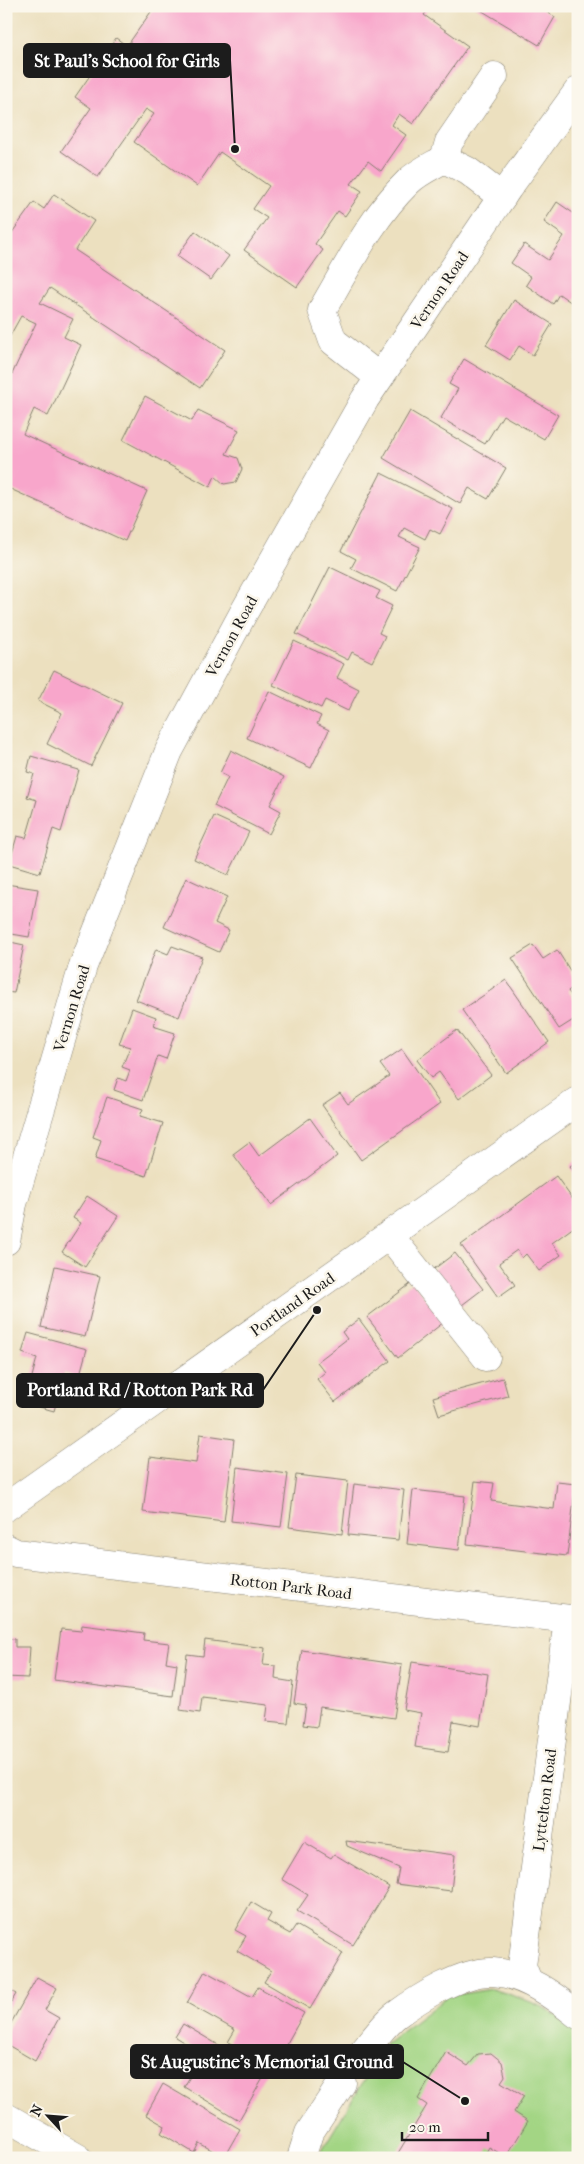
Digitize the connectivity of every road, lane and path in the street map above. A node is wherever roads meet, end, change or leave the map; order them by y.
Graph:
1 (494, 76) dead end
2 (578, 91) edge
3 (444, 159) junction
4 (502, 197) junction
5 (379, 377) junction
6 (578, 1101) edge
7 (388, 1235) junction
8 (6, 1241) edge
9 (486, 1357) dead end
10 (6, 1507) edge
11 (6, 1548) edge
12 (573, 1619) edge
13 (528, 1981) junction
14 (578, 2015) edge
15 (358, 2058) dead end
16 (342, 2083) dead end
17 (6, 2117) edge
18 (305, 2145) edge
19 (78, 2158) edge

1 - 3 street
2 - 4 street, Vernon Road
3 - 4 street
3 - 5 street
4 - 5 street, Vernon Road
5 - 8 street, Vernon Road
6 - 7 street, Portland Road
7 - 9 street
7 - 10 street, Portland Road
11 - 12 street, Rotton Park Road
12 - 13 street, Lyttelton Road
13 - 14 street
13 - 15 street
16 - 18 street
17 - 19 street

